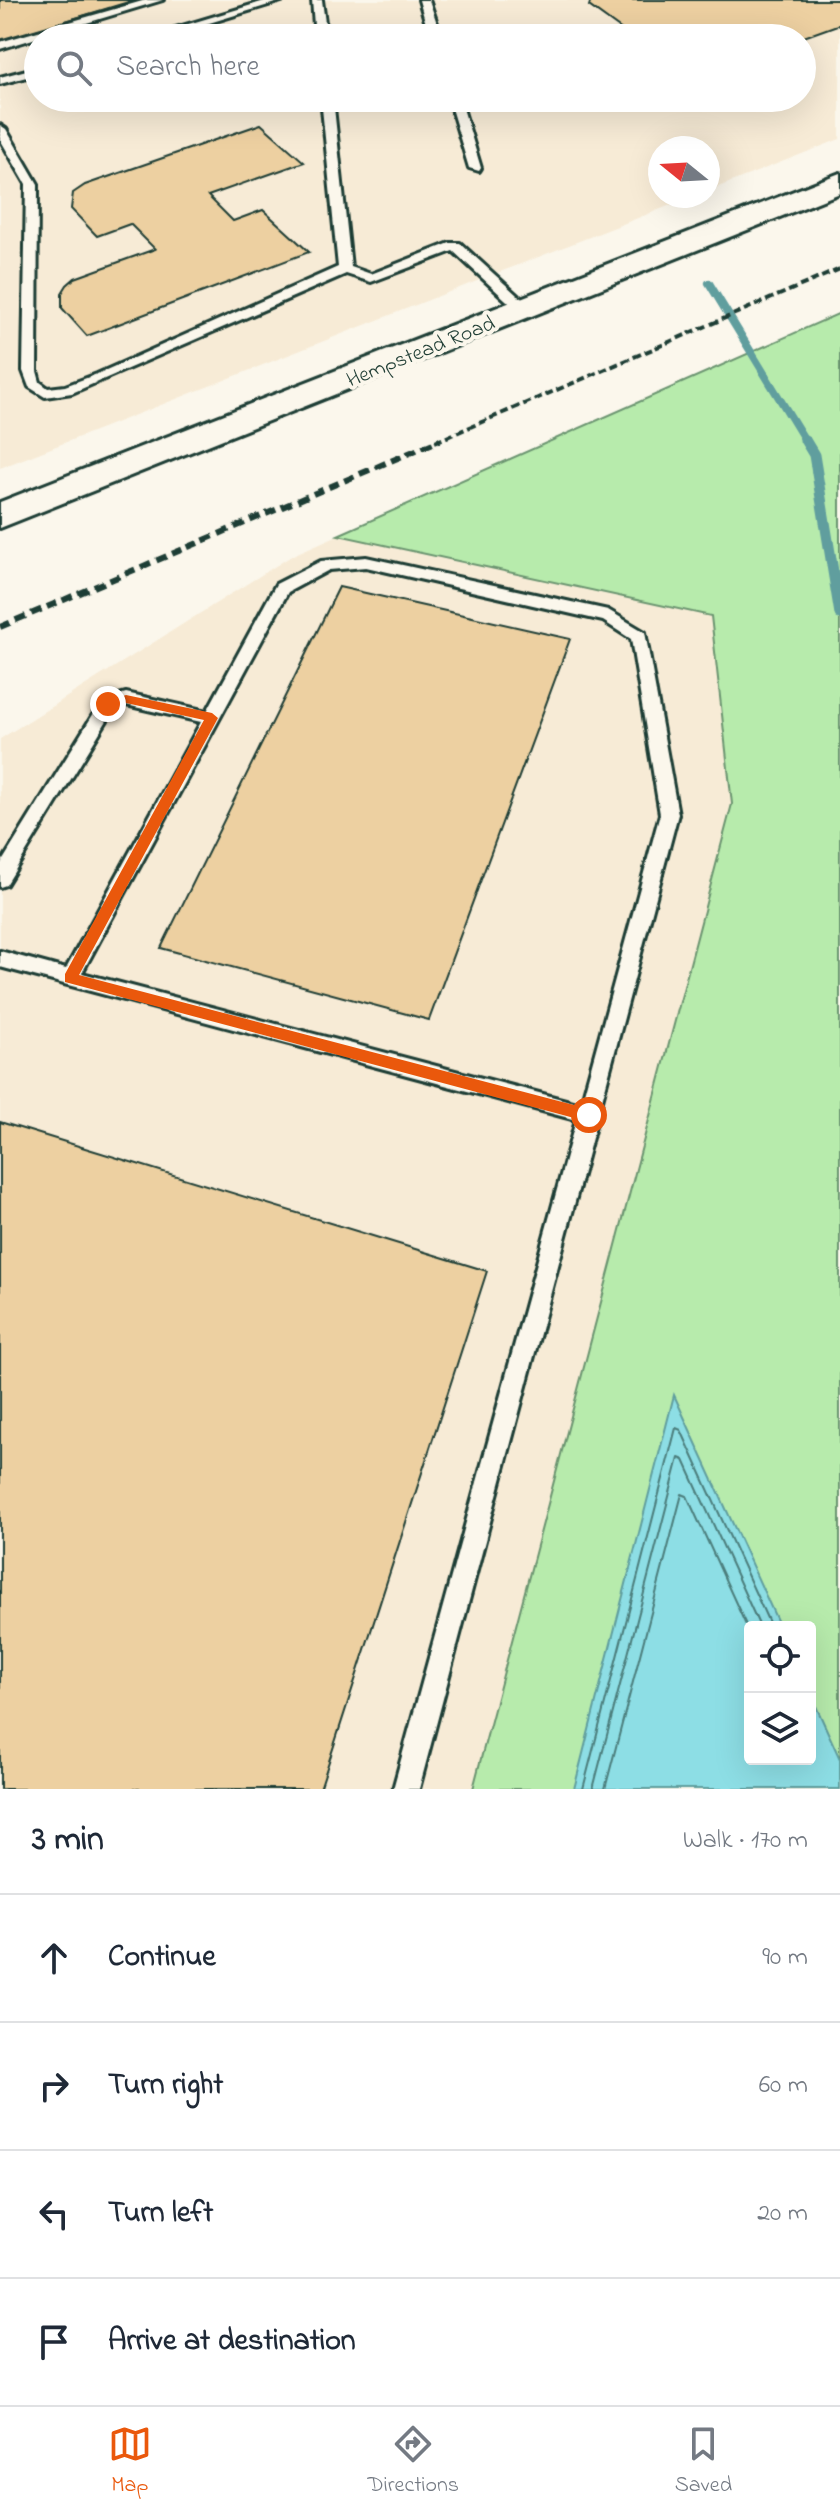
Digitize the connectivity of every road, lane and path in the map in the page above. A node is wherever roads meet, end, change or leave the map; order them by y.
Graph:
1 (158, 0) edge
2 (280, 0) edge
3 (317, 0) edge
4 (424, 0) edge
5 (76, 24) edge
6 (197, 24) edge
7 (320, 24) edge
8 (432, 24) edge
9 (24, 39) edge
10 (0, 46) edge
11 (24, 74) edge
12 (0, 81) edge
13 (328, 112) edge
14 (458, 112) edge
15 (0, 129) edge
16 (475, 168) dead end
17 (840, 182) edge
18 (345, 269) junction
19 (524, 309) junction
20 (8, 510) edge
21 (212, 718) junction
22 (0, 880) edge
23 (0, 959) edge
24 (70, 978) junction
25 (589, 1115) junction
26 (406, 1789) edge

1 - 5 lane
2 - 6 lane
3 - 7 lane
4 - 8 lane
9 - 10 lane
11 - 12 lane
13 - 18 lane
14 - 16 lane
15 - 18 lane
17 - 19 main road, Hempstead Road
18 - 19 lane
19 - 20 main road, Hempstead Road
21 - 22 lane
21 - 24 lane
21 - 25 lane
23 - 24 lane
24 - 25 lane
25 - 26 lane

